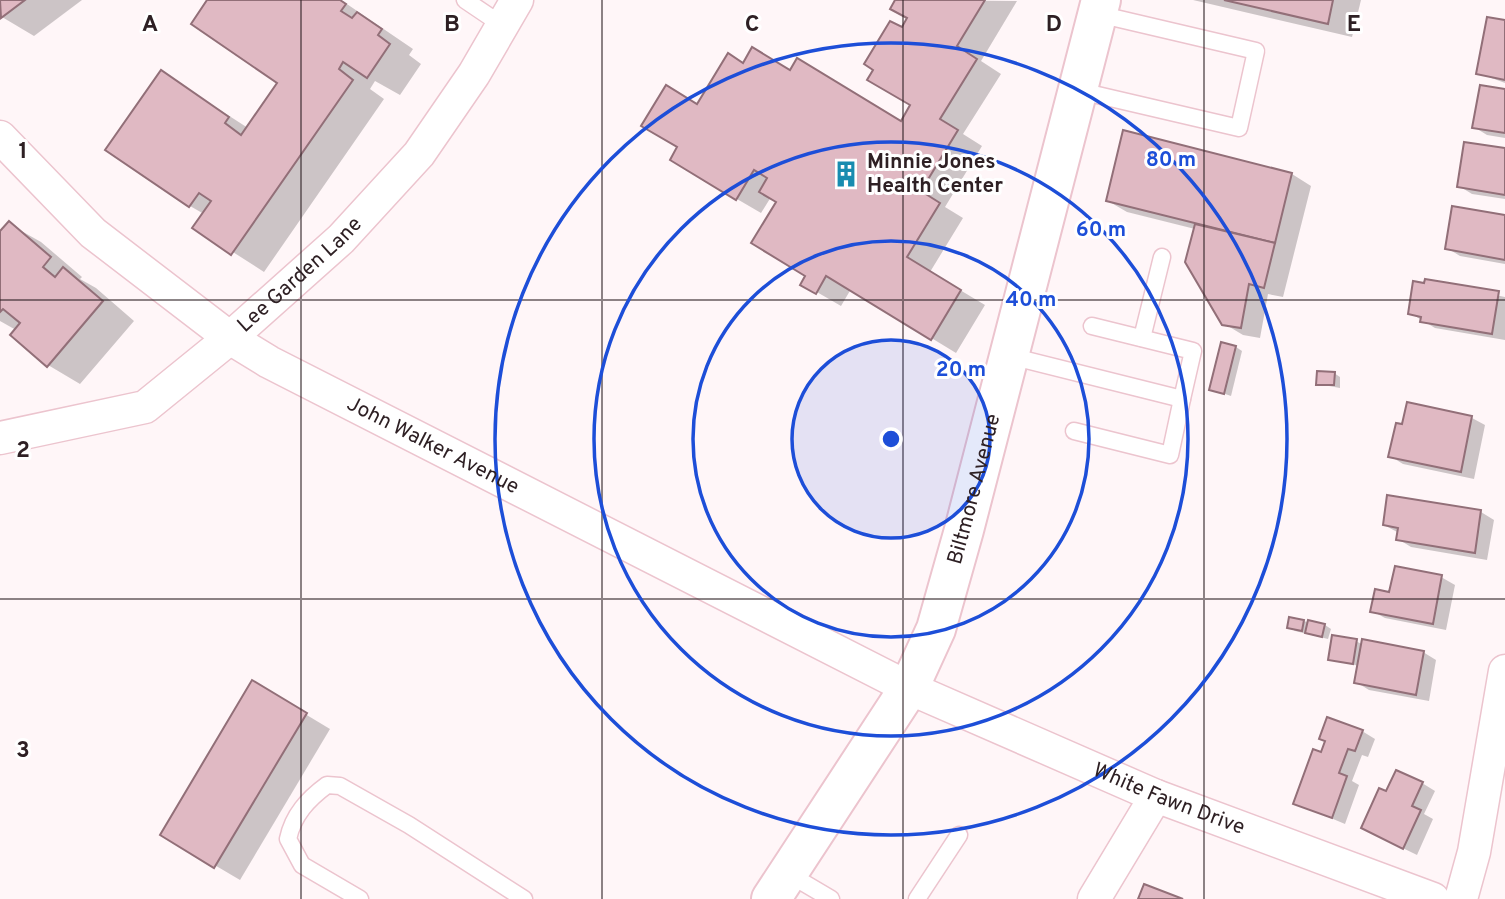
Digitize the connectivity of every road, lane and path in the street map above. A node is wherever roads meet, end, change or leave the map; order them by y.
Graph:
1 (465, 0) edge
2 (1099, 7) edge
3 (510, 13) edge
4 (1076, 90) junction
5 (0, 137) edge
6 (1162, 257) dead end
7 (1092, 326) dead end
8 (230, 338) junction
9 (1142, 338) junction
10 (1010, 356) junction
11 (1182, 399) junction
12 (1074, 431) dead end
13 (0, 438) edge
14 (1505, 671) edge
15 (909, 688) junction
16 (1156, 796) junction
17 (959, 835) dead end
18 (779, 886) edge
19 (359, 899) edge
20 (524, 899) edge
21 (831, 899) edge
22 (917, 899) edge
23 (1094, 899) edge
24 (1433, 899) edge
25 (1461, 899) edge

1 - 3 lane
2 - 4 main road, Biltmore Avenue
2 - 4 lane
3 - 8 street, Lee Garden Lane
4 - 10 main road, Biltmore Avenue
5 - 8 street, John Walker Avenue
6 - 9 lane
7 - 9 lane
8 - 13 street, Lee Garden Lane
8 - 15 street, John Walker Avenue
9 - 11 lane
10 - 11 lane
10 - 15 main road, Biltmore Avenue
11 - 12 lane
14 - 25 street
15 - 16 street, White Fawn Drive
15 - 18 main road, Biltmore Avenue
16 - 23 street
16 - 24 street, White Fawn Drive
17 - 22 lane
18 - 21 lane
19 - 20 lane

